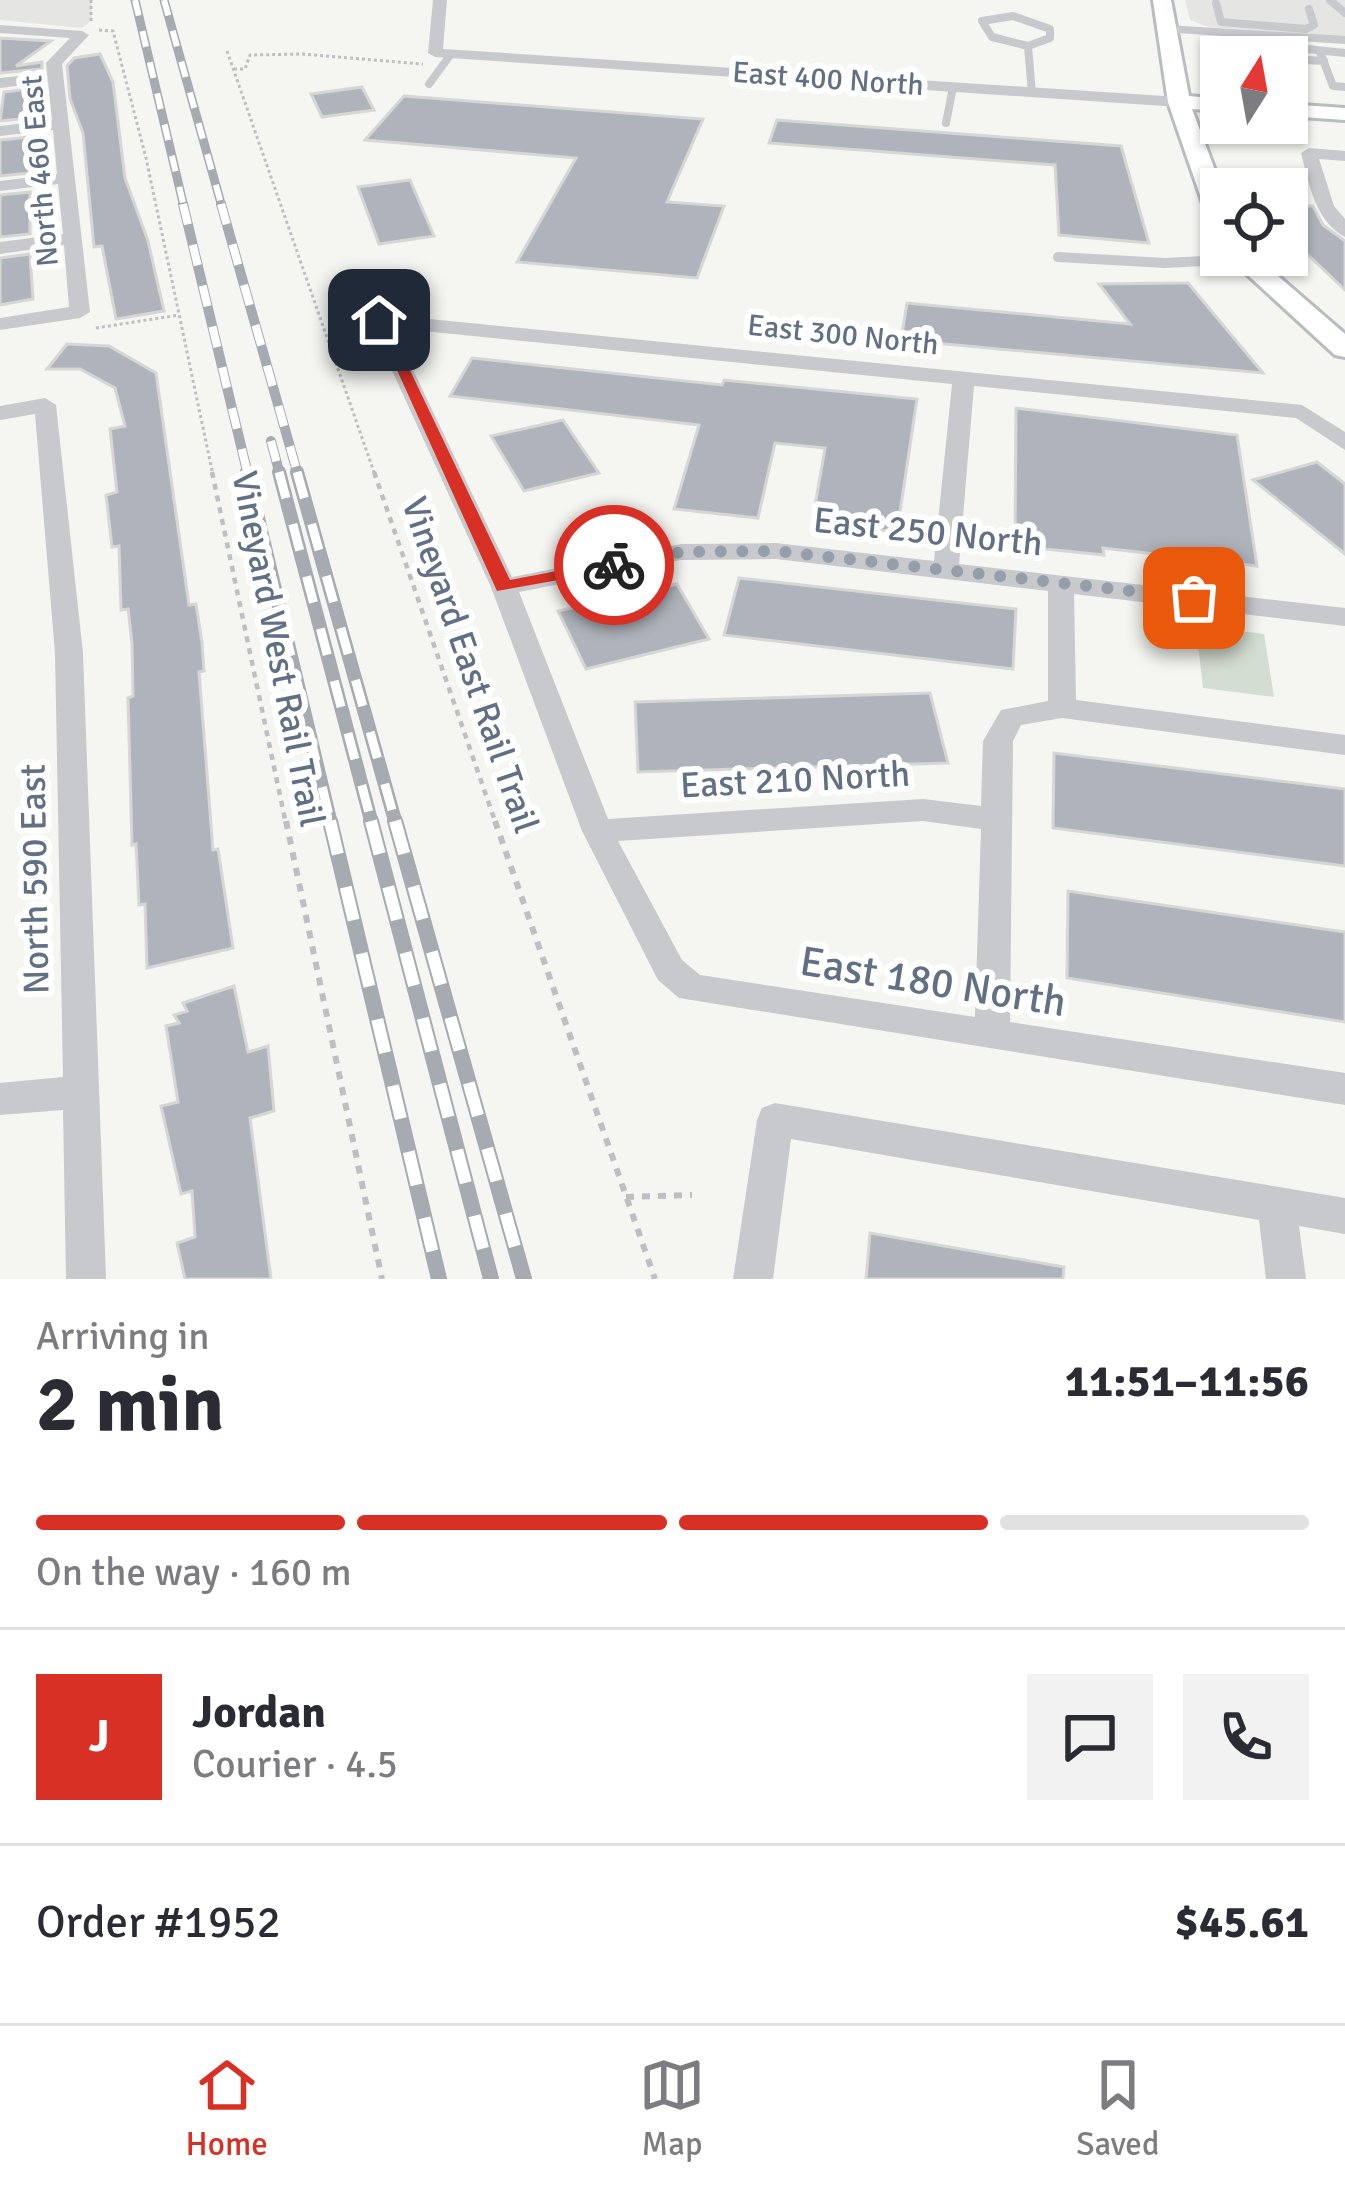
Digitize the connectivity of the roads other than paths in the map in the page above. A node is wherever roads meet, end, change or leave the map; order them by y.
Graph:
1 (440, 0) edge
2 (1162, 0) edge
3 (1330, 0) edge
4 (1216, 3) dead end
5 (1309, 9) dead end
6 (1345, 13) edge
7 (0, 28) edge
8 (1167, 29) junction
9 (1345, 40) edge
10 (1028, 46) junction
11 (1308, 46) edge
12 (1345, 53) edge
13 (438, 57) junction
14 (1308, 57) edge
15 (1322, 57) junction
16 (57, 76) junction
17 (0, 82) edge
18 (429, 84) dead end
19 (952, 87) junction
20 (1345, 87) edge
21 (1032, 93) junction
22 (1179, 103) junction
23 (1200, 104) edge
24 (1308, 111) edge
25 (1345, 113) edge
26 (946, 123) dead end
27 (58, 124) junction
28 (0, 131) edge
29 (1345, 156) edge
30 (1202, 168) edge
31 (66, 178) junction
32 (0, 186) edge
33 (1345, 231) edge
34 (74, 238) junction
35 (0, 248) edge
36 (1058, 257) dead end
37 (1200, 260) edge
38 (1262, 276) edge
39 (0, 324) edge
40 (1345, 349) edge
41 (964, 376) junction
42 (0, 412) edge
43 (1345, 443) edge
44 (946, 571) junction
45 (1061, 583) junction
46 (504, 587) junction
47 (1345, 617) edge
48 (1062, 708) junction
49 (1345, 745) edge
50 (997, 820) junction
51 (597, 831) junction
52 (992, 1036) junction
53 (1345, 1089) edge
54 (80, 1093) junction
55 (0, 1099) edge
56 (1277, 1204) junction
57 (1345, 1216) edge
58 (86, 1279) edge
59 (753, 1279) edge
60 (1286, 1279) edge

1 - 13 street
2 - 8 main road
3 - 6 lane
4 - 5 lane
7 - 16 street, North 460 East
8 - 9 street
8 - 22 main road
10 - 10 lane
10 - 21 lane
11 - 15 lane
12 - 15 lane
13 - 18 lane
13 - 19 street, East 400 North
14 - 15 lane
15 - 20 lane
16 - 17 street
16 - 27 street, North 460 East
19 - 21 street, East 400 North
19 - 26 lane
21 - 22 street, East 400 North
22 - 23 main road, East 400 North
22 - 30 main road
24 - 25 main road
27 - 28 street
27 - 31 street, North 460 East
29 - 33 street
31 - 32 street
31 - 34 street, North 460 East
34 - 35 street
34 - 39 street, North 460 East
36 - 37 lane
38 - 40 main road
41 - 43 street, East 300 North
41 - 44 street
41 - 46 street, East 300 North
42 - 54 street, North 590 East
44 - 45 street, East 250 North
44 - 46 street, East 250 North
45 - 47 street, East 250 North
45 - 48 street
46 - 51 street
48 - 49 street
48 - 50 street
50 - 51 street, East 210 North
50 - 52 street
51 - 52 street, East 180 North
52 - 53 street, East 180 North
54 - 55 street
54 - 58 street, North 590 East
56 - 57 street
56 - 59 street
56 - 60 street

